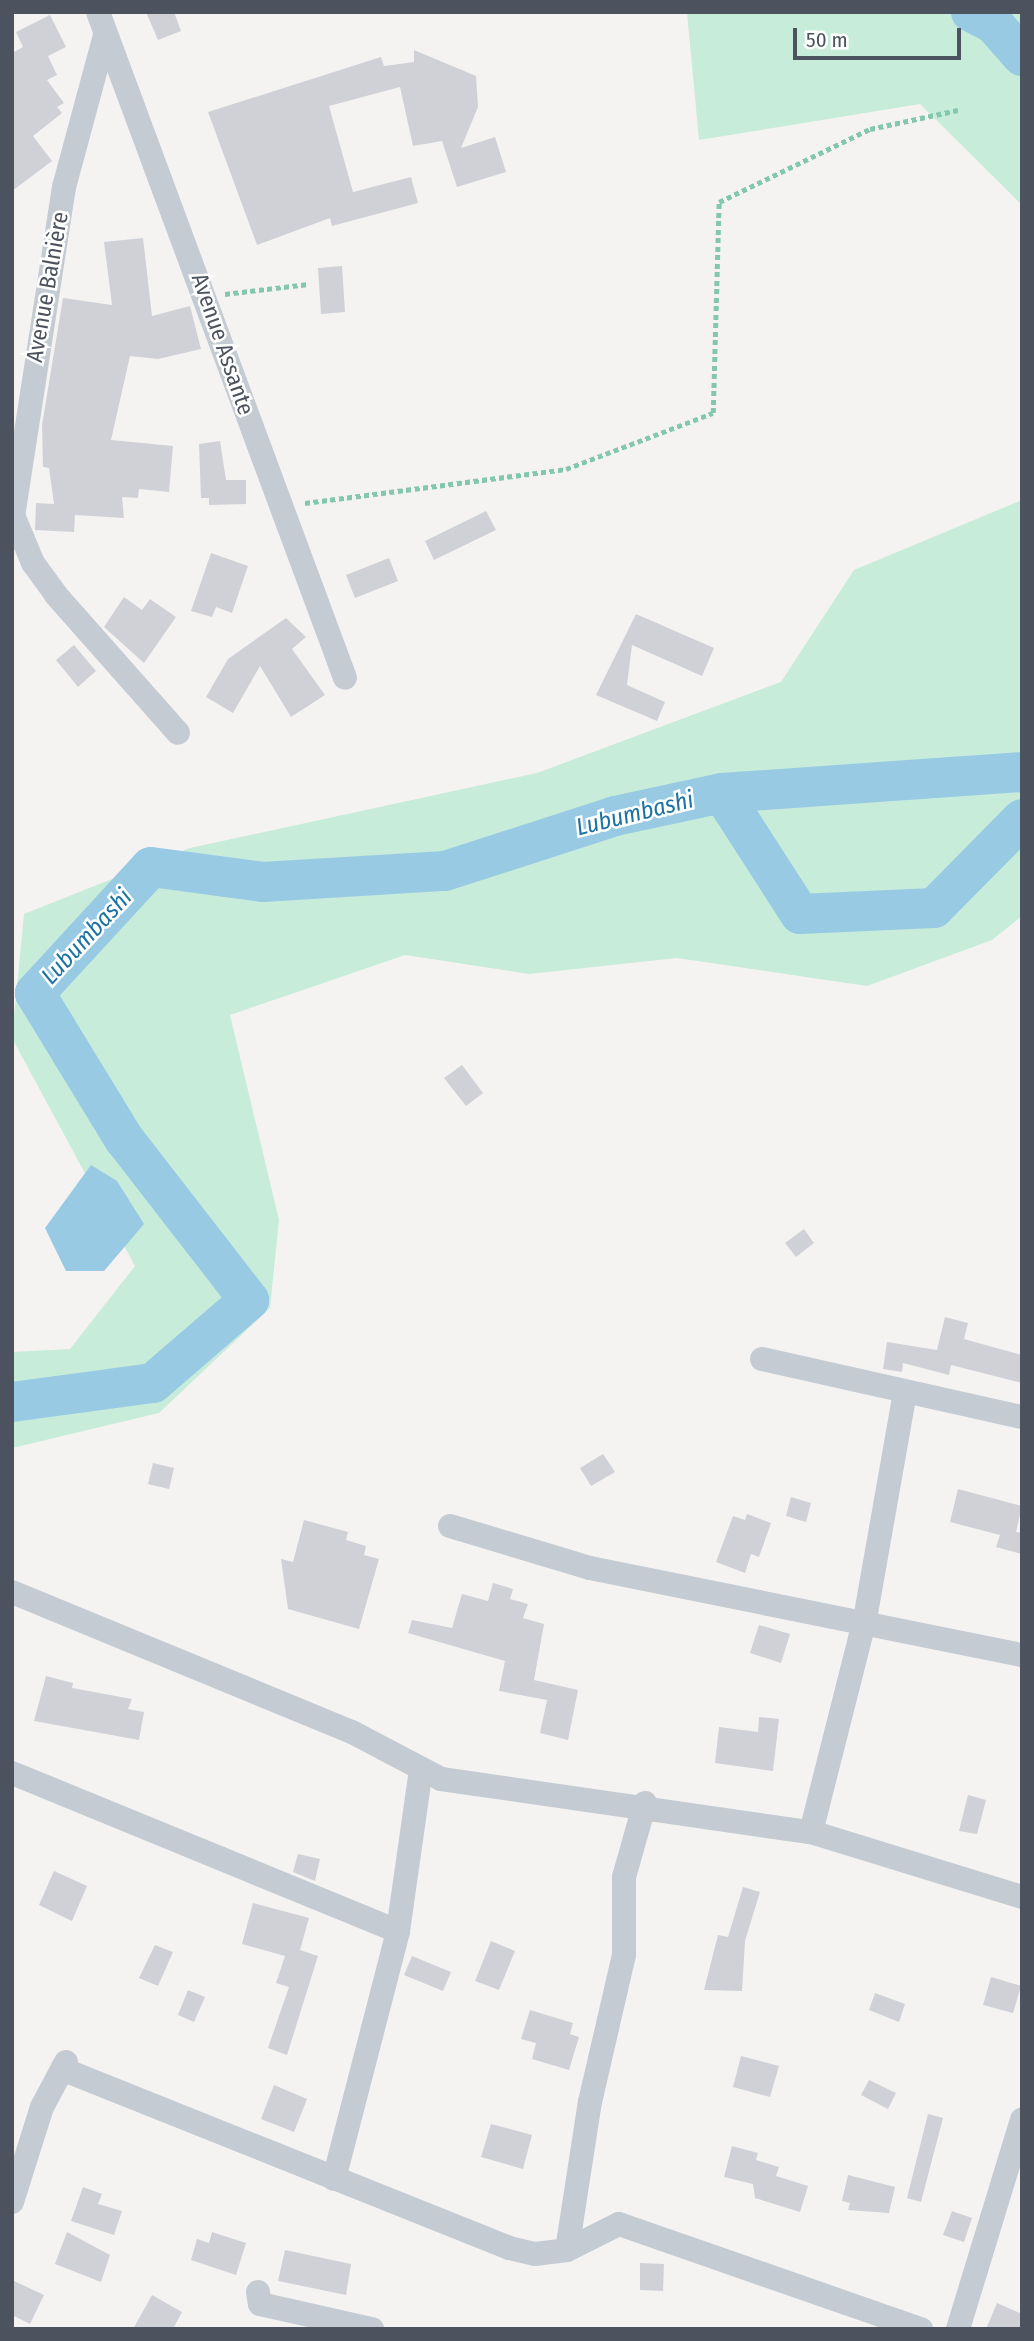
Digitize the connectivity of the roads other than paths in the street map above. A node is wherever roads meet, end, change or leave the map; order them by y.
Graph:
1 (98, 12) edge
2 (104, 39) junction
3 (12, 492) edge
4 (345, 678) dead end
5 (178, 733) dead end
6 (762, 1359) dead end
7 (905, 1391) junction
8 (1022, 1417) edge
9 (450, 1526) dead end
10 (12, 1592) edge
11 (864, 1619) junction
12 (1022, 1655) edge
13 (421, 1770) junction
14 (12, 1773) edge
15 (645, 1803) junction
16 (811, 1832) junction
17 (1022, 1897) edge
18 (398, 1931) junction
19 (1022, 2120) edge
20 (334, 2179) junction
21 (12, 2202) edge
22 (567, 2250) junction
23 (258, 2292) dead end
24 (372, 2329) edge
25 (921, 2329) edge
26 (958, 2329) edge

1 - 2 street, Avenue Assante
2 - 3 street, Avenue Balnière
2 - 4 street, Avenue Assante
3 - 5 street, Avenue Balnière
6 - 7 street
7 - 8 street
7 - 11 street
9 - 11 street
10 - 13 street
11 - 12 street
11 - 16 street
13 - 15 street
13 - 18 street
14 - 18 street
15 - 16 street
15 - 22 street
16 - 17 street
18 - 20 street
19 - 26 street
20 - 21 street
20 - 22 street
22 - 25 street
23 - 24 street

